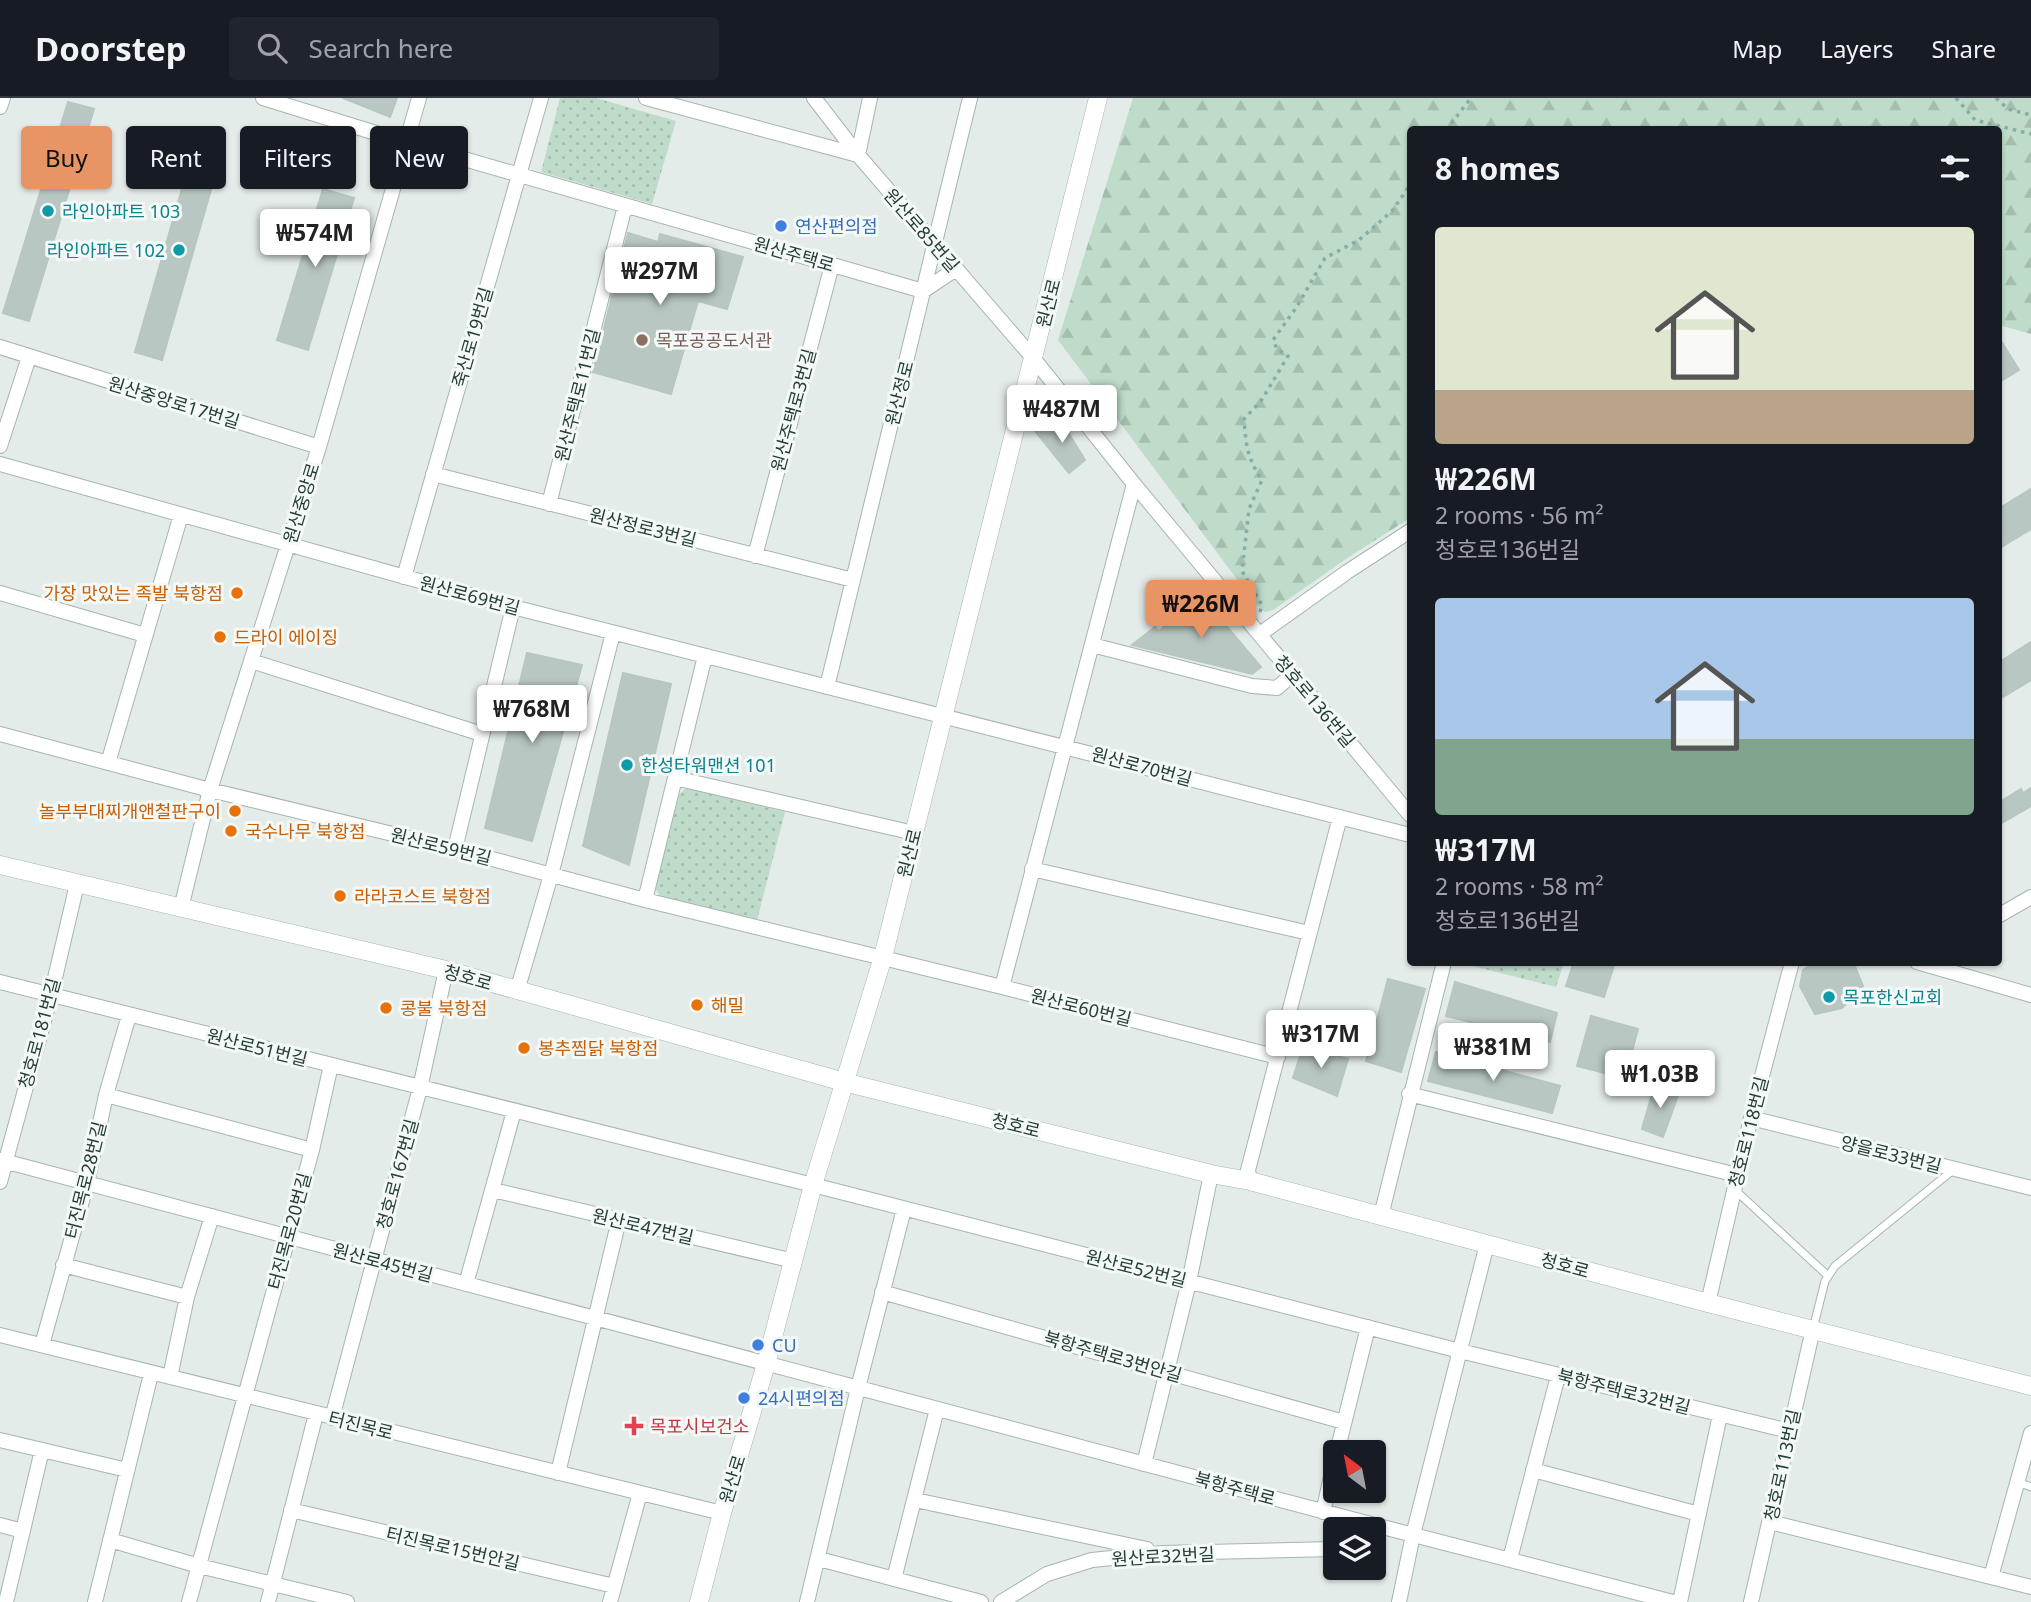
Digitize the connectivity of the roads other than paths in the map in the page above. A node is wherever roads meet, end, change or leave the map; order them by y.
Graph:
1 (3, 98) edge
2 (263, 98) edge
3 (419, 98) edge
4 (541, 98) edge
5 (646, 98) edge
6 (814, 98) edge
7 (870, 98) edge
8 (970, 98) edge
9 (1098, 98) edge
10 (0, 107) edge
11 (410, 126) edge
12 (370, 131) edge
13 (858, 155) junction
14 (468, 160) edge
15 (519, 175) junction
16 (392, 189) edge
17 (625, 206) junction
18 (935, 245) junction
19 (832, 265) junction
20 (956, 269) junction
21 (923, 291) junction
22 (0, 347) edge
23 (29, 357) junction
24 (1034, 359) junction
25 (0, 446) edge
26 (319, 447) junction
27 (0, 464) edge
28 (433, 474) junction
29 (1134, 484) junction
30 (549, 503) junction
31 (181, 514) junction
32 (1407, 533) edge
33 (288, 544) junction
34 (755, 556) junction
35 (404, 577) junction
36 (853, 580) junction
37 (0, 593) edge
38 (513, 607) junction
39 (1257, 631) junction
40 (613, 633) junction
41 (145, 635) junction
42 (1092, 645) junction
43 (705, 656) junction
44 (251, 661) junction
45 (1293, 674) junction
46 (827, 687) junction
47 (943, 715) junction
48 (0, 734) edge
49 (482, 734) junction
50 (1065, 746) junction
51 (108, 763) junction
52 (675, 778) junction
53 (210, 790) junction
54 (1407, 811) edge
55 (1340, 817) junction
56 (914, 833) junction
57 (1407, 834) edge
58 (455, 849) junction
59 (0, 865) edge
60 (1032, 869) junction
61 (551, 875) junction
62 (77, 884) junction
63 (2031, 897) edge
64 (645, 900) junction
65 (181, 908) junction
66 (2002, 914) edge
67 (1309, 933) junction
68 (883, 957) junction
69 (1443, 966) edge
70 (1791, 966) edge
71 (1935, 966) edge
72 (446, 970) junction
73 (0, 982) edge
74 (1002, 987) junction
75 (517, 991) junction
76 (2031, 995) edge
77 (51, 996) junction
78 (129, 1015) junction
79 (1278, 1057) junction
80 (331, 1066) junction
81 (844, 1082) junction
82 (420, 1087) junction
83 (1409, 1094) junction
84 (106, 1095) junction
85 (514, 1111) junction
86 (1751, 1118) junction
87 (312, 1150) junction
88 (2, 1161) edge
89 (1953, 1170) junction
90 (1211, 1174) junction
91 (1250, 1181) junction
92 (0, 1182) edge
93 (1736, 1182) junction
94 (87, 1183) junction
95 (813, 1185) junction
96 (2031, 1188) edge
97 (493, 1190) junction
98 (904, 1209) junction
99 (212, 1216) junction
100 (1381, 1216) junction
101 (620, 1220) junction
102 (287, 1236) junction
103 (1487, 1244) junction
104 (374, 1260) junction
105 (794, 1261) junction
106 (63, 1265) junction
107 (1827, 1275) junction
108 (1189, 1282) junction
109 (466, 1284) junction
110 (882, 1292) junction
111 (187, 1297) junction
112 (1708, 1303) junction
113 (594, 1318) junction
114 (1368, 1327) junction
115 (1813, 1329) junction
116 (0, 1335) edge
117 (42, 1345) junction
118 (1460, 1351) junction
119 (766, 1364) junction
120 (1167, 1371) junction
121 (151, 1374) junction
122 (1558, 1376) junction
123 (170, 1377) junction
124 (2031, 1386) edge
125 (858, 1388) junction
126 (245, 1396) junction
127 (937, 1409) junction
128 (316, 1414) junction
129 (1720, 1415) junction
130 (332, 1418) junction
131 (1344, 1422) junction
132 (1789, 1431) junction
133 (2031, 1433) edge
134 (0, 1440) edge
135 (1340, 1440) edge
136 (43, 1450) junction
137 (1144, 1464) junction
138 (127, 1470) junction
139 (1533, 1470) junction
140 (558, 1473) junction
141 (2024, 1484) edge
142 (640, 1493) junction
143 (915, 1500) junction
144 (1325, 1503) edge
145 (291, 1510) junction
146 (1323, 1511) junction
147 (722, 1513) junction
148 (1699, 1514) junction
149 (1339, 1517) edge
150 (1770, 1522) junction
151 (0, 1525) edge
152 (1386, 1530) edge
153 (23, 1531) junction
154 (1413, 1535) junction
155 (110, 1540) junction
156 (1323, 1549) edge
157 (1162, 1553) junction
158 (819, 1559) junction
159 (1510, 1559) junction
160 (199, 1566) junction
161 (1992, 1577) junction
162 (894, 1579) junction
163 (273, 1584) junction
164 (614, 1586) junction
165 (2031, 1587) edge
166 (6, 1602) edge
167 (95, 1602) edge
168 (189, 1602) edge
169 (268, 1602) edge
170 (347, 1602) edge
171 (610, 1602) edge
172 (699, 1602) edge
173 (807, 1602) edge
174 (981, 1602) edge
175 (1001, 1602) edge
176 (1399, 1602) edge
177 (1673, 1602) edge
178 (1680, 1602) edge
179 (1751, 1602) edge

1 - 10 street
2 - 12 street, 원산주택로
3 - 11 street, 원산중앙로
4 - 15 street, 죽산로19번길
5 - 13 street
6 - 13 street, 원산로85번길
7 - 13 street
8 - 18 street, 원산정로
9 - 24 street, 원산로
13 - 18 street, 원산로85번길
14 - 15 street, 원산주택로
15 - 17 street, 원산주택로
15 - 28 street, 죽산로19번길
16 - 26 street, 원산중앙로
17 - 19 street, 원산주택로
17 - 30 street, 원산주택로11번길
18 - 20 street, 원산로85번길
18 - 21 street, 원산정로
19 - 21 street, 원산주택로
19 - 34 street, 원산주택로3번길
20 - 21 street
20 - 24 street, 원산로85번길
21 - 36 street, 원산정로
22 - 23 street, 원산중앙로17번길
23 - 25 street
23 - 26 street, 원산중앙로17번길
24 - 29 street, 청호로136번길
24 - 47 street, 원산로
26 - 33 street, 원산중앙로
27 - 31 street, 원산로69번길
28 - 30 street, 원산정로3번길
28 - 35 street, 죽산로19번길
29 - 39 street, 청호로136번길
29 - 42 street
30 - 34 street, 원산정로3번길
31 - 33 street, 원산로69번길
31 - 41 street
32 - 39 street
33 - 35 street, 원산로69번길
33 - 44 street, 원산중앙로
34 - 36 street, 원산정로3번길
35 - 38 street, 원산로69번길
36 - 46 street, 원산정로
37 - 41 street
38 - 40 street, 원산로69번길
38 - 49 street
39 - 45 street, 청호로136번길
40 - 43 street, 원산로69번길
40 - 61 street
41 - 51 street
42 - 45 street
42 - 50 street
43 - 46 street, 원산로69번길
43 - 52 street
44 - 49 street
44 - 53 street, 원산중앙로
45 - 54 street, 청호로136번길
46 - 47 street, 원산로69번길
47 - 50 street, 원산로70번길
47 - 56 street, 원산로
48 - 51 street, 원산로59번길
49 - 58 street
50 - 55 street, 원산로70번길
50 - 60 street
51 - 53 street, 원산로59번길
52 - 56 street
52 - 64 street
53 - 58 street, 원산로59번길
53 - 65 street, 원산중앙로
55 - 57 street, 원산로70번길
55 - 67 street
56 - 68 street, 원산로
58 - 61 street, 원산로59번길
59 - 62 street, 청호로
60 - 67 street
60 - 74 street
61 - 64 street, 원산로59번길
61 - 75 street
62 - 65 street, 청호로
62 - 77 street, 청호로181번길
63 - 66 street
64 - 68 street, 원산로59번길
65 - 72 street, 청호로
67 - 79 street
68 - 74 street, 원산로60번길
68 - 81 street, 원산로
69 - 83 street
70 - 86 street, 청호로118번길
71 - 76 street
72 - 75 street, 청호로
72 - 82 street, 청호로167번길
73 - 77 street, 원산로51번길
74 - 79 street, 원산로60번길
75 - 81 street, 청호로
77 - 78 street, 원산로51번길
77 - 88 street, 청호로181번길
78 - 80 street, 원산로51번길
78 - 84 street, 터진목로28번길
79 - 91 street
80 - 82 street, 원산로51번길
80 - 87 street, 터진목로20번길
81 - 90 street, 청호로
81 - 95 street, 원산로
82 - 85 street, 원산로51번길
82 - 104 street, 청호로167번길
83 - 93 street
83 - 100 street
84 - 87 street
84 - 94 street, 터진목로28번길
85 - 95 street, 원산로51번길
85 - 97 street
86 - 89 street, 양을로33번길
86 - 93 street, 청호로118번길
87 - 102 street, 터진목로20번길
88 - 92 street, 청호로181번길
88 - 94 street, 원산로45번길
89 - 96 street, 양을로33번길
89 - 107 lane
90 - 91 street, 청호로
90 - 108 street
91 - 100 street, 청호로
93 - 107 lane
93 - 112 street, 청호로118번길
94 - 99 street, 원산로45번길
94 - 106 street, 터진목로28번길
95 - 98 street, 원산로52번길
95 - 105 street, 원산로
97 - 101 street, 원산로47번길
97 - 109 street
98 - 108 street, 원산로52번길
98 - 110 street
99 - 102 street, 원산로45번길
99 - 111 street
100 - 103 street, 청호로
101 - 105 street, 원산로47번길
101 - 113 street
102 - 104 street, 원산로45번길
102 - 126 street, 터진목로20번길
103 - 112 street, 청호로
103 - 118 street
104 - 109 street, 원산로45번길
104 - 130 street, 청호로167번길
105 - 119 street, 원산로
106 - 111 street
106 - 117 street, 터진목로28번길
107 - 115 lane
108 - 114 street, 원산로52번길
108 - 120 street
109 - 113 street, 원산로45번길
110 - 120 street, 북항주택로3번안길
110 - 125 street
111 - 123 street
112 - 115 street, 청호로
113 - 119 street, 원산로45번길
113 - 140 street
114 - 118 street, 원산로52번길
114 - 131 street
115 - 124 street, 청호로
115 - 132 street, 청호로113번길
116 - 117 street, 터진목로
117 - 121 street, 터진목로
118 - 122 street, 북항주택로32번길
118 - 154 street
119 - 125 street, 북항주택로
119 - 147 street, 원산로
120 - 131 street, 북항주택로3번안길
120 - 137 street
121 - 123 street, 터진목로
121 - 138 street
122 - 129 street, 북항주택로32번길
122 - 139 street
123 - 126 street, 터진목로
125 - 127 street, 북항주택로
125 - 158 street
126 - 128 street, 터진목로
126 - 160 street, 터진목로20번길
127 - 137 street, 북항주택로
127 - 143 street
128 - 130 street, 터진목로
128 - 145 street
129 - 132 street, 북항주택로32번길
129 - 148 street
130 - 140 street, 터진목로
131 - 135 street
132 - 150 street, 청호로113번길
133 - 141 street
134 - 136 street
136 - 138 street
136 - 153 street
137 - 146 street, 북항주택로
138 - 155 street
139 - 148 street
139 - 159 street
140 - 142 street, 터진목로
141 - 161 street
142 - 147 street, 터진목로
142 - 164 street
143 - 157 street
143 - 162 street
144 - 146 street
145 - 163 street
145 - 164 street, 터진목로15번안길
146 - 149 street, 북항주택로
147 - 172 street, 원산로
148 - 178 street
150 - 161 street
150 - 179 street, 청호로113번길
151 - 153 street
152 - 154 street, 북항주택로
153 - 166 street
154 - 159 street, 북항주택로
154 - 176 street
155 - 160 street
155 - 167 street
156 - 157 street, 원산로32번길
157 - 175 street, 원산로32번길
158 - 162 street
158 - 173 street
159 - 177 street, 북항주택로
160 - 163 street
160 - 168 street, 터진목로20번길
161 - 165 street
162 - 174 street
163 - 169 street
163 - 170 street
164 - 171 street

